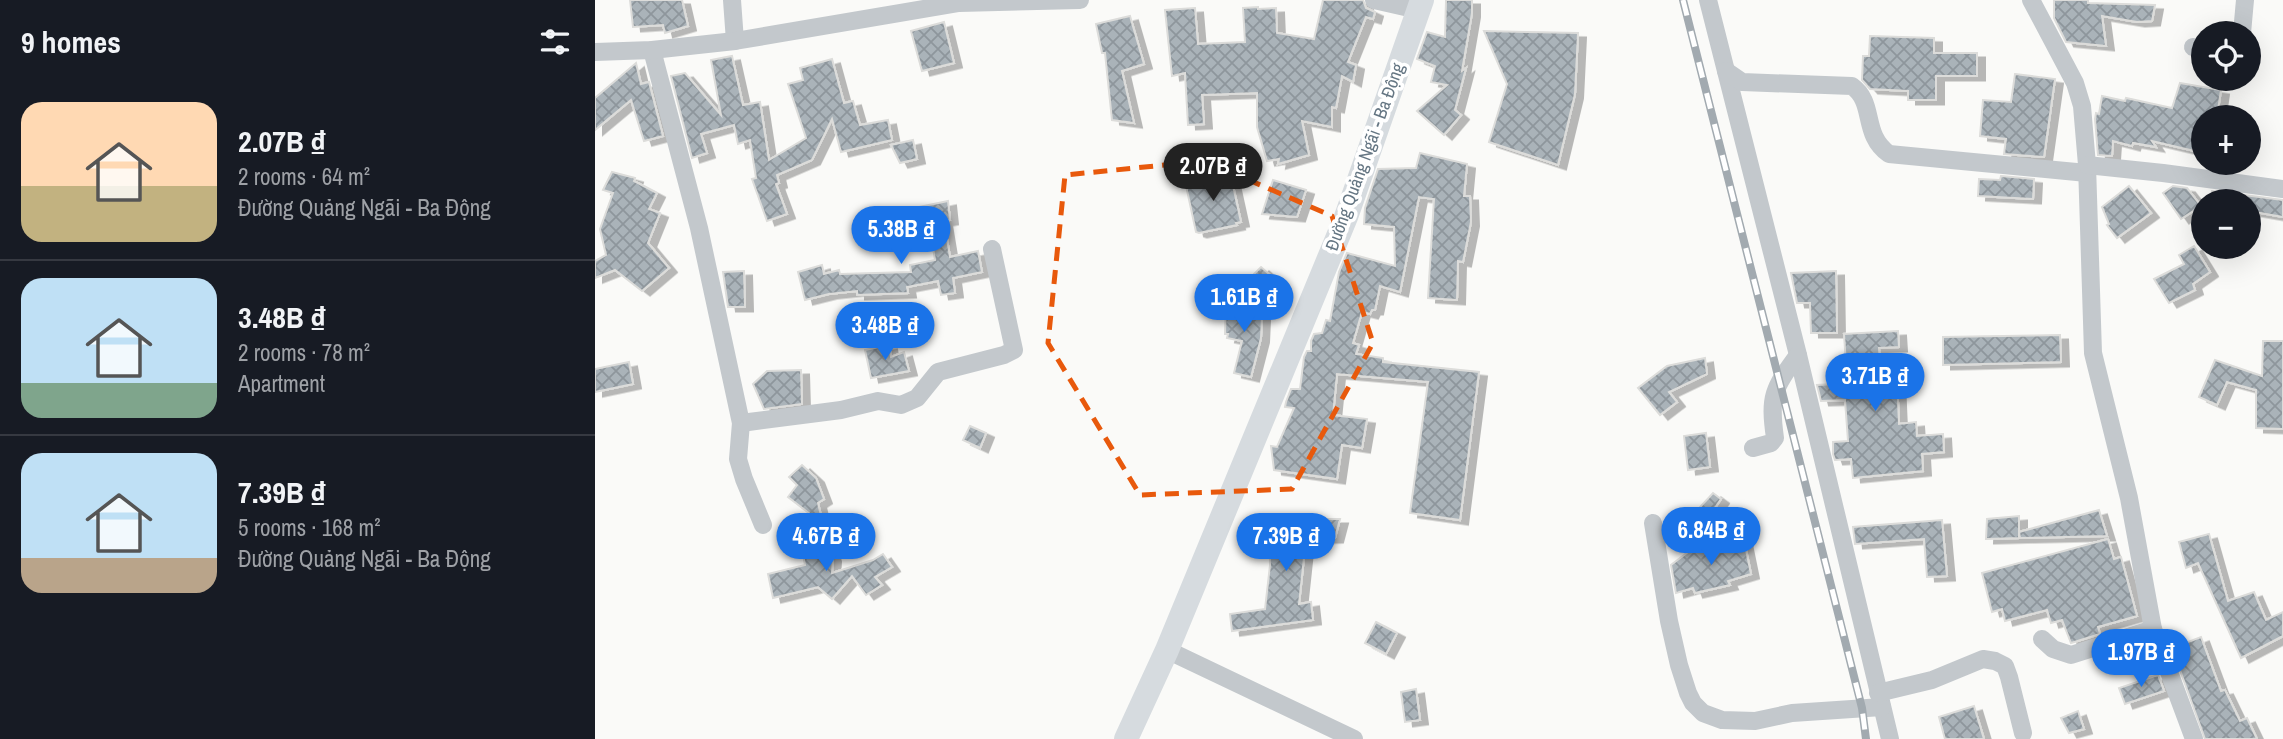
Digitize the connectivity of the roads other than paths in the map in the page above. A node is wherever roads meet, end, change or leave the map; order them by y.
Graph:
1 (732, 0) edge
2 (1050, 0) edge
3 (1080, 0) edge
4 (1374, 0) edge
5 (1708, 0) edge
6 (2031, 0) edge
7 (2245, 0) edge
8 (957, 2) edge
9 (1420, 5) edge
10 (2243, 21) edge
11 (735, 41) junction
12 (652, 50) junction
13 (595, 52) edge
14 (1726, 71) junction
15 (2087, 169) junction
16 (2283, 189) edge
17 (992, 249) dead end
18 (1798, 355) junction
19 (741, 423) junction
20 (1753, 448) dead end
21 (1653, 523) dead end
22 (763, 524) dead end
23 (2153, 629) junction
24 (2042, 639) dead end
25 (1167, 650) junction
26 (1880, 700) junction
27 (2023, 733) dead end
28 (1329, 734) edge
29 (1126, 739) edge
30 (1354, 739) edge
31 (1890, 739) edge
32 (2194, 739) edge

1 - 11 street
2 - 3 street
2 - 8 street
4 - 9 street
5 - 14 street
6 - 15 street
7 - 10 street
8 - 11 street
9 - 25 main road, Đường Quảng Ngãi - Ba Động
11 - 12 street
12 - 13 street
12 - 19 street
14 - 15 street
14 - 18 street
15 - 16 street
15 - 23 street
17 - 19 street
18 - 20 street
18 - 26 street
19 - 22 street
21 - 26 street
23 - 24 street
23 - 32 street
25 - 28 street
25 - 29 main road, Đường Quảng Ngãi - Ba Động
26 - 27 street
26 - 31 street
28 - 30 street

